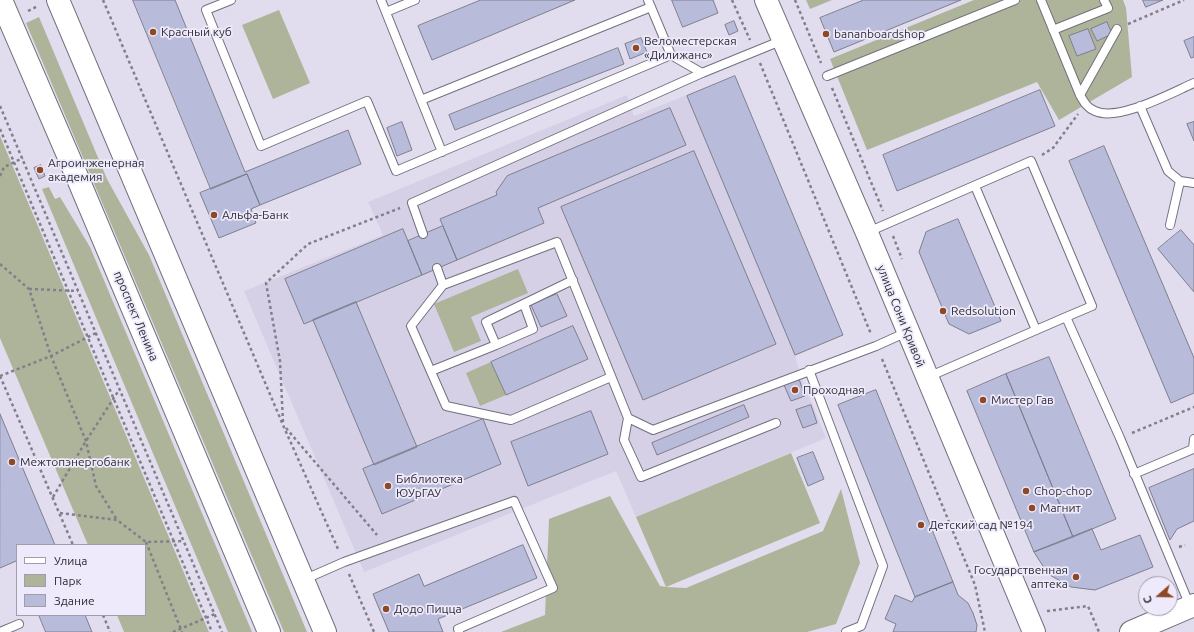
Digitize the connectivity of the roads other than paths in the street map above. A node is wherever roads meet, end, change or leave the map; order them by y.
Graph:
1 (1, 0) edge
2 (58, 0) edge
3 (231, 0) edge
4 (381, 0) edge
5 (415, 0) edge
6 (766, 0) edge
7 (1015, 0) edge
8 (1041, 0) edge
9 (1104, 0) edge
10 (650, 3) edge
11 (386, 12) junction
12 (1117, 29) road end
13 (1054, 30) junction
14 (783, 40) junction
15 (670, 55) junction
16 (702, 73) junction
17 (827, 76) road end
18 (1194, 83) edge
19 (1080, 96) junction
20 (421, 100) junction
21 (1140, 106) junction
22 (442, 152) junction
23 (1180, 181) junction
24 (1194, 183) edge
25 (975, 186) junction
26 (1170, 225) dead end
27 (867, 233) junction
28 (423, 234) dead end
29 (437, 268) dead end
30 (573, 280) junction
31 (443, 285) junction
32 (524, 304) junction
33 (1066, 317) junction
34 (1036, 330) junction
35 (908, 332) junction
36 (496, 345) junction
37 (809, 370) junction
38 (431, 371) junction
39 (611, 377) junction
40 (927, 378) junction
41 (628, 418) junction
42 (776, 423) dead end
43 (1194, 439) edge
44 (1134, 474) junction
45 (303, 580) junction
46 (1192, 606) edge
47 (19, 624) dead end
48 (1158, 627) edge
49 (0, 632) edge
50 (269, 632) edge
51 (324, 632) edge
52 (459, 632) edge
53 (846, 632) edge
54 (1034, 632) edge
55 (1131, 632) edge

1 - 50 main road, проспект Ленина
2 - 45 main road
3 - 22 lane
4 - 11 lane
5 - 11 lane
6 - 14 main road, улица Сони Кривой
7 - 17 lane
8 - 13 lane
9 - 13 lane
10 - 15 lane
10 - 20 lane
11 - 20 lane
12 - 19 lane
13 - 19 lane
14 - 16 lane
14 - 27 main road, улица Сони Кривой
15 - 16 lane
15 - 22 lane
16 - 28 lane
18 - 21 lane
19 - 21 lane
20 - 22 lane
21 - 23 lane
23 - 24 lane
23 - 26 lane
25 - 27 lane
25 - 33 lane
25 - 34 lane
27 - 35 main road, улица Сони Кривой
29 - 31 lane
30 - 31 lane
30 - 32 lane
30 - 39 lane
31 - 38 lane
32 - 36 lane
32 - 36 lane
33 - 34 lane
33 - 44 lane
34 - 40 lane
35 - 37 lane
35 - 40 main road, улица Сони Кривой
36 - 38 lane
37 - 41 lane
37 - 53 lane
38 - 39 lane
39 - 41 lane
40 - 54 main road, улица Сони Кривой
41 - 42 lane
43 - 44 lane
44 - 46 lane
45 - 51 main road
45 - 52 lane
46 - 48 main road
47 - 49 lane
48 - 55 main road

